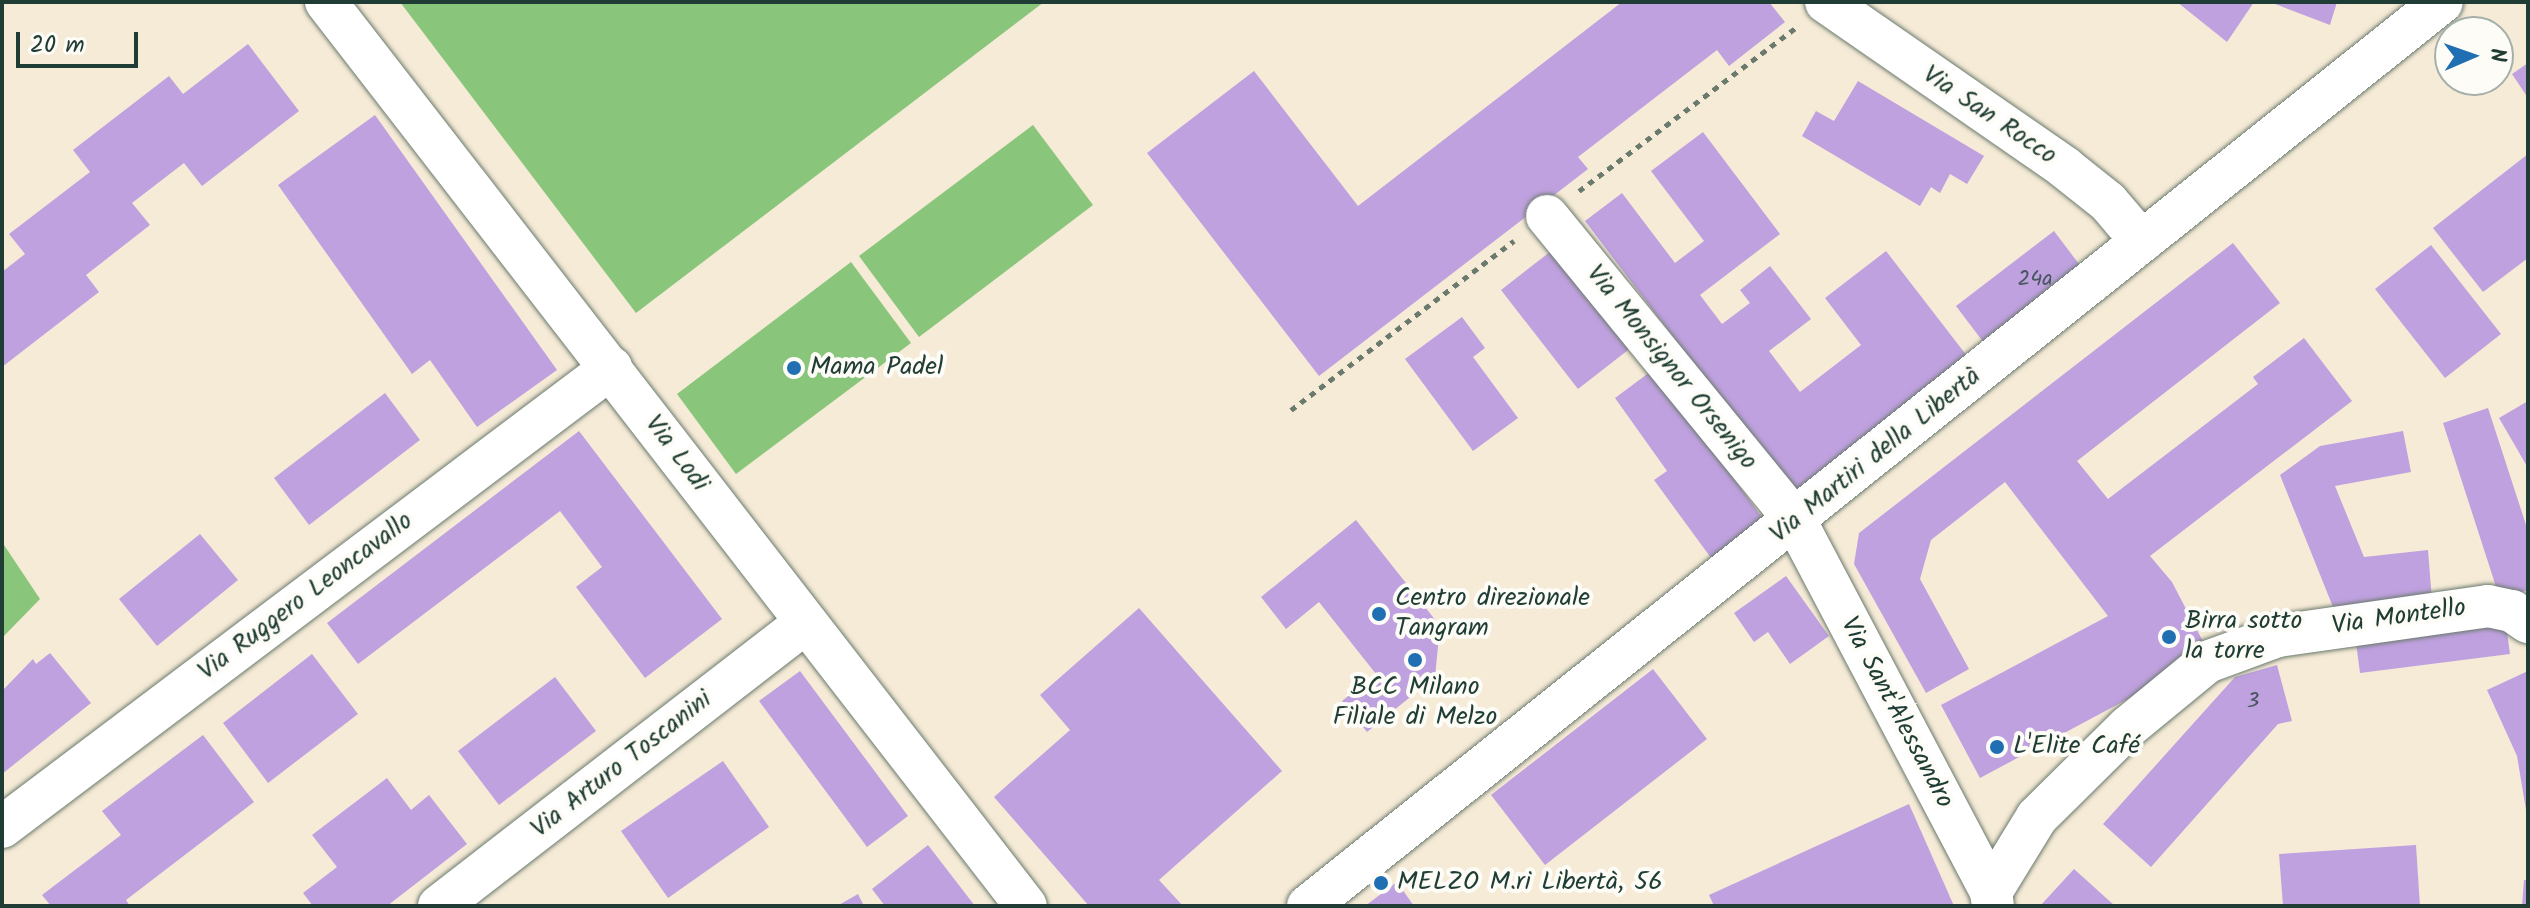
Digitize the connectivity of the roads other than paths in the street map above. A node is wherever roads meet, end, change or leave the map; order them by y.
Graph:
1 (326, 2) edge
2 (1826, 2) edge
3 (2442, 2) edge
4 (1547, 216) road end
5 (2142, 242) junction
6 (611, 368) junction
7 (1795, 520) junction
8 (2528, 622) edge
9 (804, 624) junction
10 (2, 827) edge
11 (1992, 899) edge
12 (439, 906) edge
13 (1026, 906) edge
14 (1308, 906) edge

1 - 6 street, Via Lodi
2 - 5 street, Via San Rocco
3 - 5 street, Via Martiri della Libertà
4 - 7 street, Via Monsignor Orsenigo
5 - 7 street, Via Martiri della Libertà
6 - 9 street, Via Lodi
6 - 10 street, Via Ruggero Leoncavallo
7 - 11 street, Via Sant'Alessandro
7 - 14 street, Via Martiri della Libertà
8 - 11 street, Via Montello
9 - 12 street, Via Arturo Toscanini
9 - 13 street, Via Lodi

